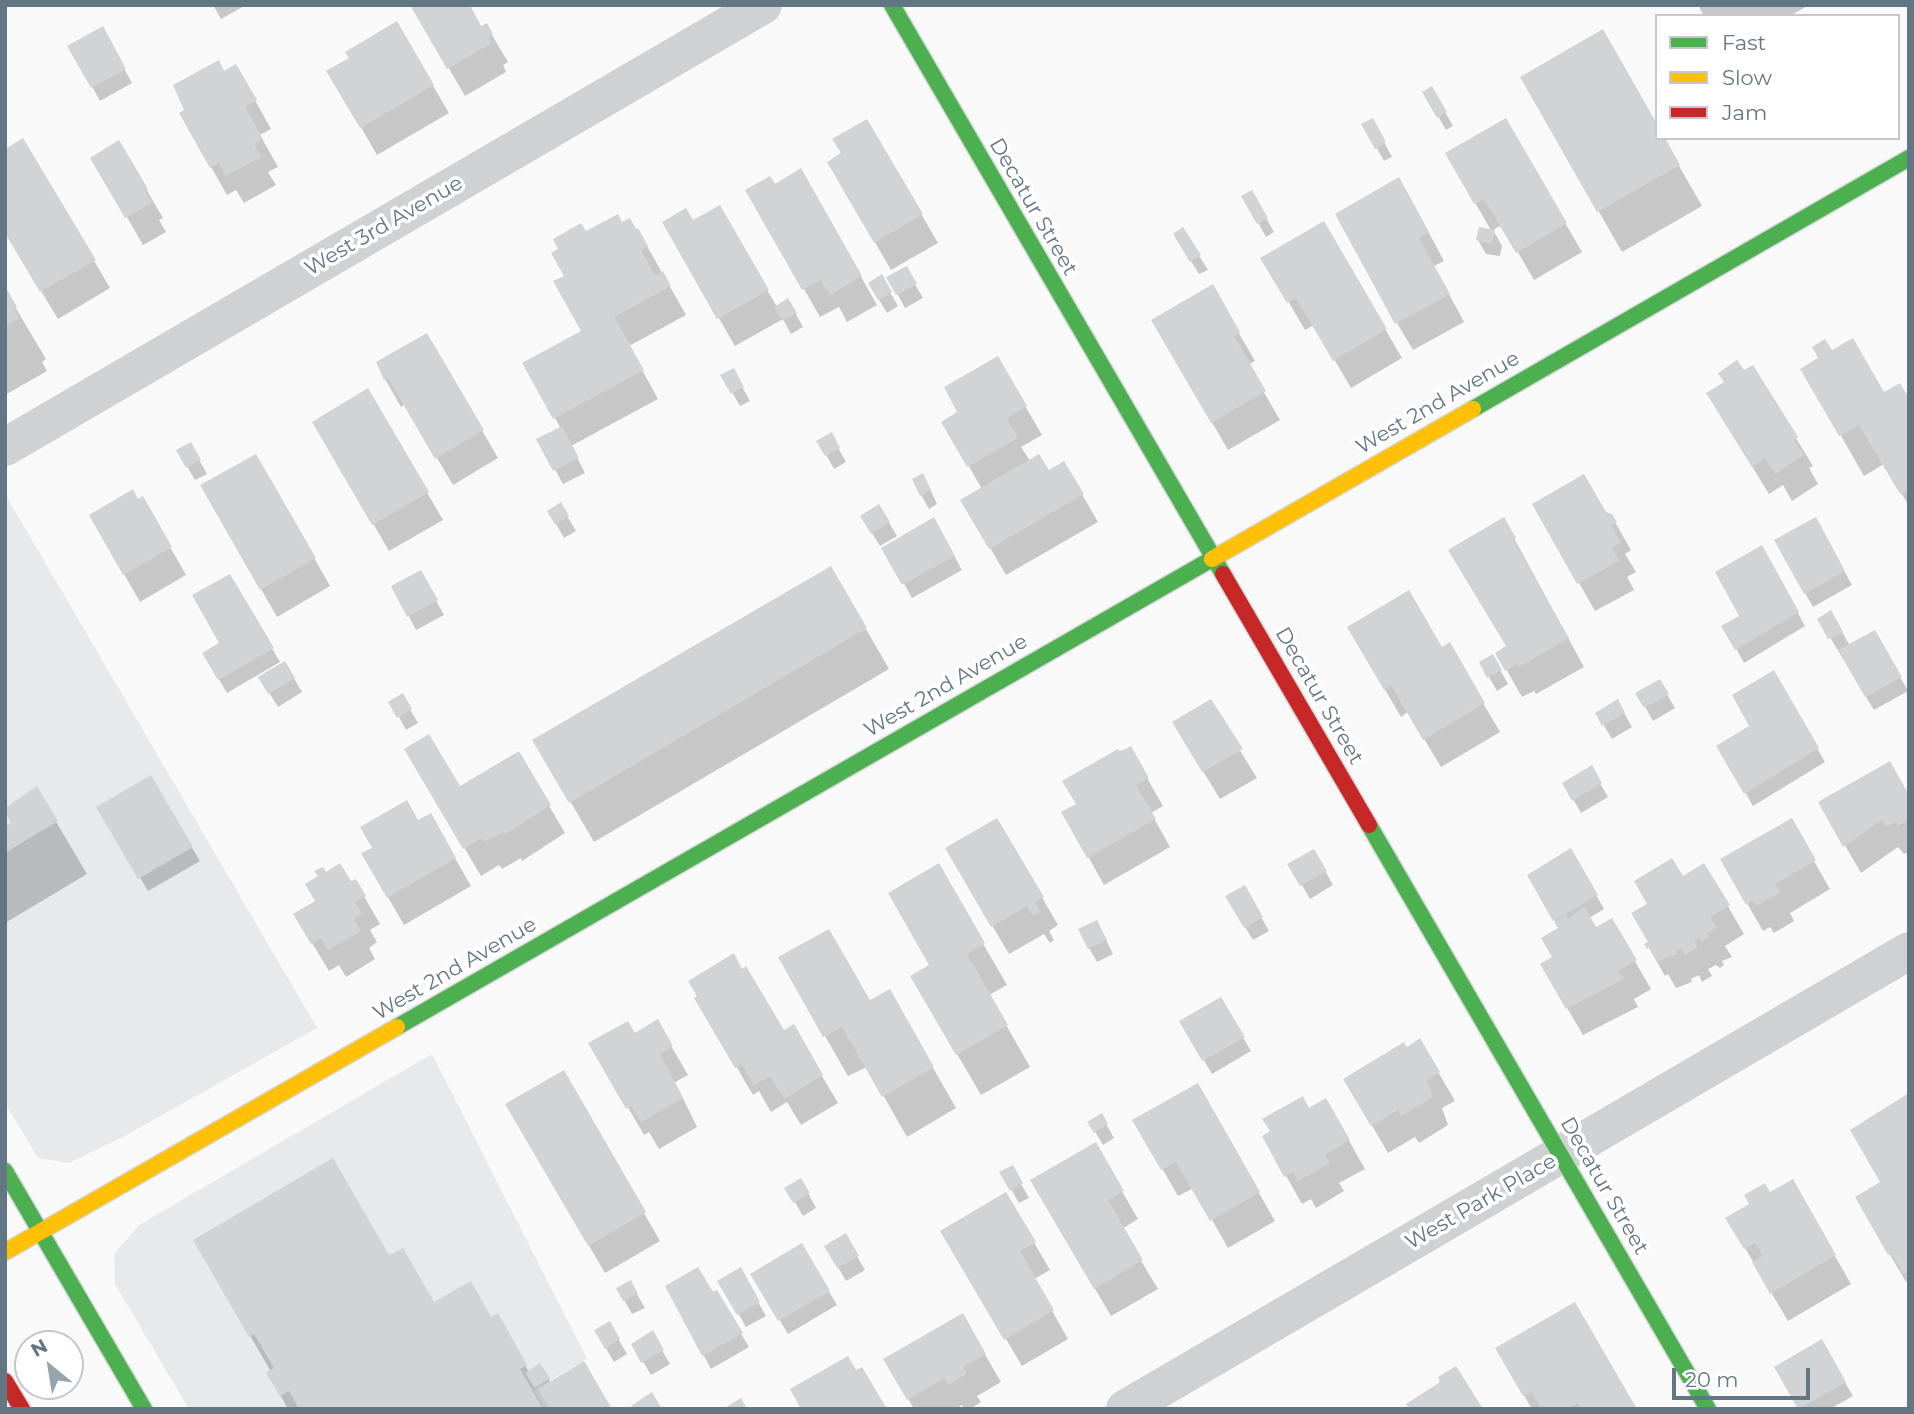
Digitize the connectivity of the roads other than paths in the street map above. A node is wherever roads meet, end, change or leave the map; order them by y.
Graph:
1 (763, 5) edge
2 (892, 5) edge
3 (1909, 158) edge
4 (5, 447) edge
5 (1212, 557) junction
6 (1909, 951) edge
7 (1563, 1155) junction
8 (5, 1171) edge
9 (40, 1232) junction
10 (5, 1252) edge
11 (5, 1381) edge
12 (22, 1409) edge
13 (144, 1409) edge
14 (1125, 1409) edge
15 (1708, 1409) edge

1 - 4 street, West 3rd Avenue
2 - 5 street, Decatur Street
3 - 5 street, West 2nd Avenue
5 - 7 street, Decatur Street
5 - 9 street, West 2nd Avenue
6 - 7 street, West Park Place
7 - 14 street, West Park Place
7 - 15 street, Decatur Street
8 - 9 street
9 - 10 street, West 2nd Avenue
9 - 13 street
11 - 12 street

